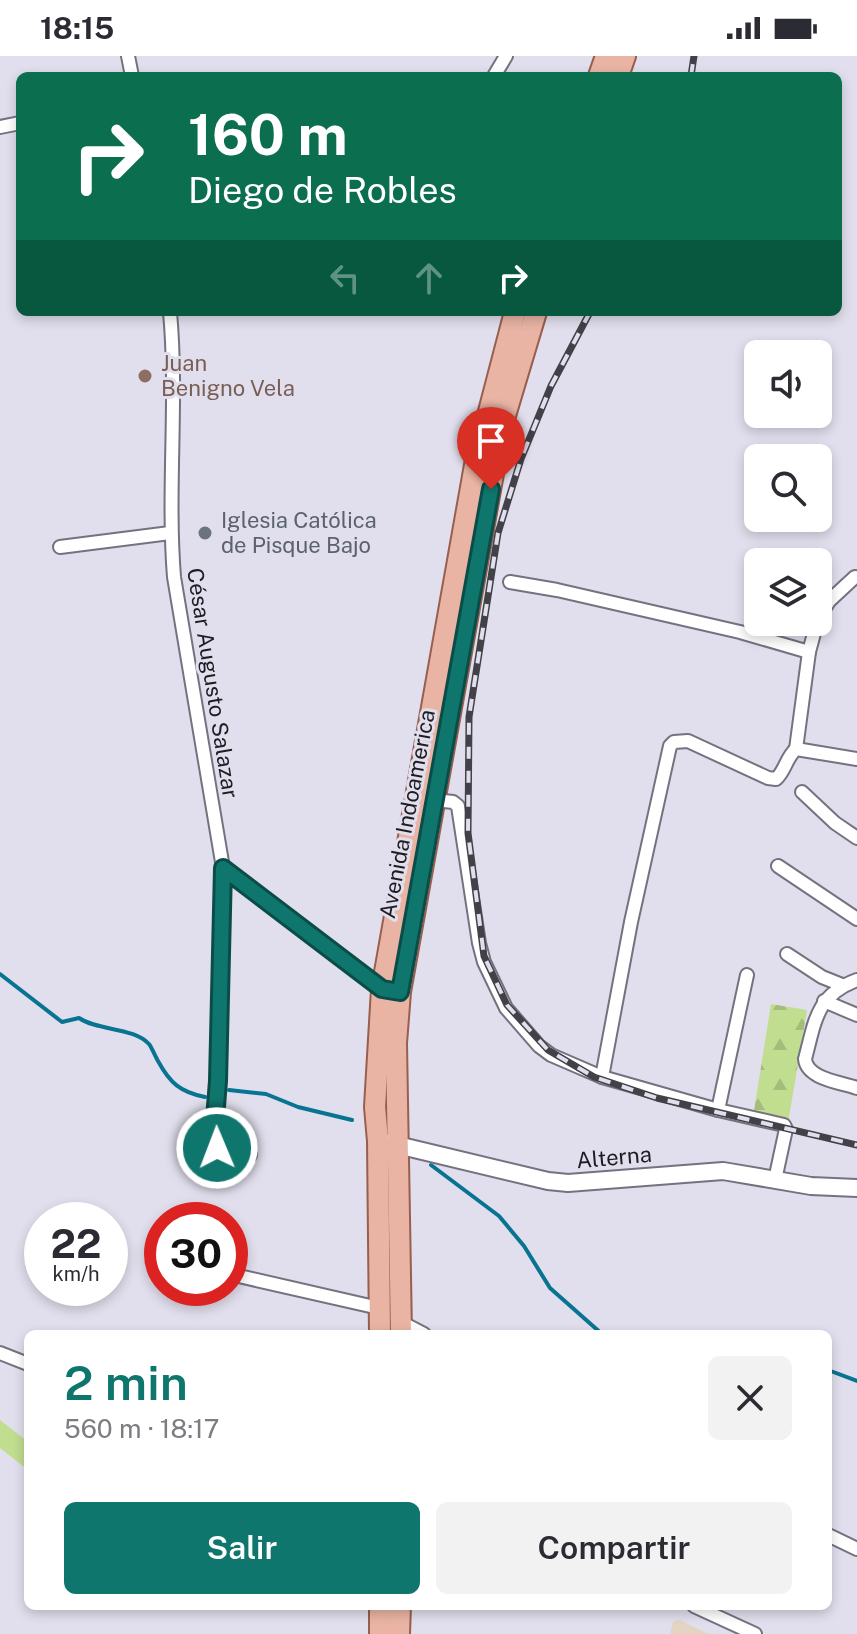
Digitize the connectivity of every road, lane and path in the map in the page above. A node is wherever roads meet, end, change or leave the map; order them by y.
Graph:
1 (170, 316) edge
2 (514, 316) edge
3 (535, 316) edge
4 (170, 533) junction
5 (60, 547) dead end
6 (855, 577) dead end
7 (510, 582) dead end
8 (832, 598) edge
9 (813, 636) edge
10 (809, 652) junction
11 (796, 749) junction
12 (857, 759) edge
13 (802, 792) dead end
14 (435, 800) junction
15 (857, 838) edge
16 (778, 866) dead end
17 (223, 868) junction
18 (408, 892) junction
19 (857, 919) edge
20 (787, 954) dead end
21 (747, 975) dead end
22 (857, 980) edge
23 (842, 985) junction
24 (391, 990) junction
25 (824, 1001) junction
26 (857, 1015) edge
27 (602, 1077) junction
28 (857, 1088) edge
29 (718, 1110) junction
30 (388, 1143) junction
31 (250, 1155) dead end
32 (775, 1180) junction
33 (857, 1188) edge
34 (248, 1278) edge
35 (379, 1308) junction
36 (401, 1328) edge
37 (380, 1330) edge
38 (0, 1353) edge
39 (24, 1362) edge
40 (832, 1537) edge
41 (857, 1549) edge
42 (380, 1610) edge
43 (400, 1610) edge
44 (703, 1610) edge
45 (380, 1634) edge
46 (399, 1634) edge
47 (755, 1634) edge

1 - 4 street, César Augusto Salazar
2 - 18 main road, Avenida Indoamerica
3 - 14 main road, Avenida Indoamerica
4 - 5 street
4 - 17 street, César Augusto Salazar
6 - 8 street
7 - 10 street
9 - 10 street
10 - 11 street
11 - 12 street
11 - 27 street
13 - 15 street
14 - 18 main road, Avenida Indoamerica
14 - 27 street
16 - 19 street
17 - 24 street
17 - 31 street, César Augusto Salazar
18 - 24 main road, Avenida Indoamerica
20 - 23 street
21 - 29 street
22 - 23 street
23 - 25 street
24 - 30 main road, Avenida Indoamerica
25 - 26 street
25 - 28 street
27 - 29 street
29 - 32 street
30 - 32 street, Alterna
30 - 35 main road, Avenida Indoamerica
30 - 36 main road, Avenida Indoamerica
32 - 33 street, Alterna
34 - 35 street
35 - 37 main road, Avenida Indoamerica
38 - 39 street
40 - 41 street
42 - 45 main road
43 - 46 main road
44 - 47 street

